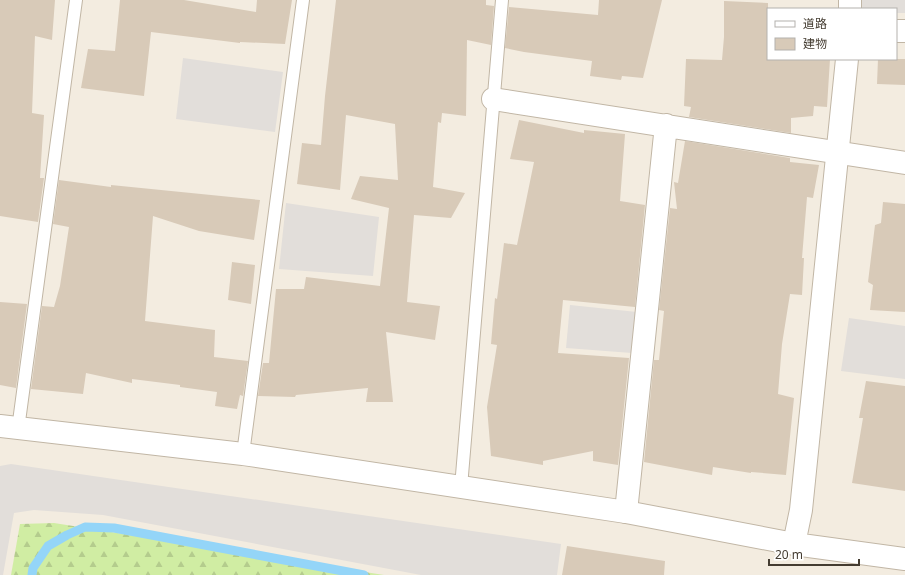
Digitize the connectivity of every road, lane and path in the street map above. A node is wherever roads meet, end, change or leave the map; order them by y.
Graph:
1 (76, 0) edge
2 (303, 0) edge
3 (502, 0) edge
4 (847, 60) edge
5 (493, 99) junction
6 (666, 125) junction
7 (838, 153) junction
8 (905, 163) edge
9 (9, 428) edge
10 (243, 454) junction
11 (461, 487) junction
12 (626, 512) junction
13 (794, 544) junction
14 (905, 559) edge

1 - 9 lane
2 - 10 lane
3 - 5 lane
4 - 7 street
5 - 6 street
5 - 11 lane
6 - 7 street
6 - 12 street
7 - 8 street
7 - 13 street
9 - 10 street
10 - 11 street
11 - 12 street
12 - 13 street
13 - 14 street

